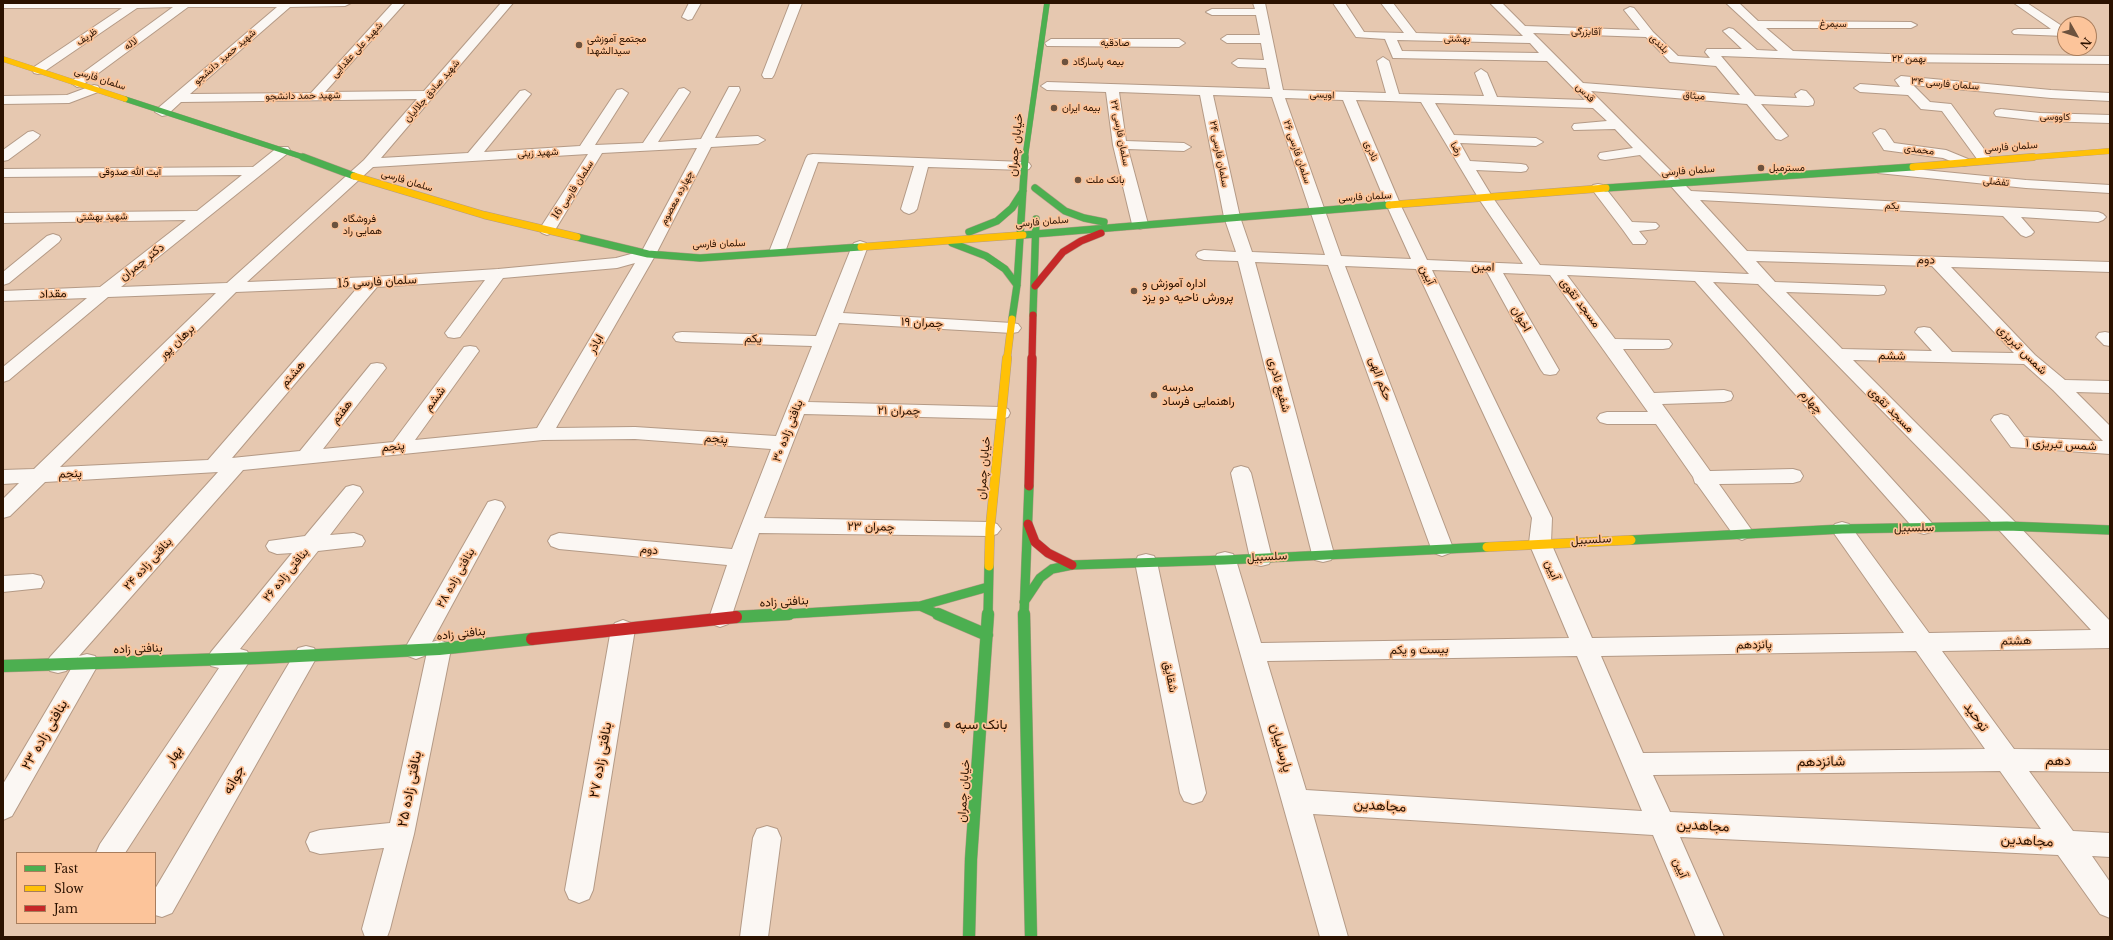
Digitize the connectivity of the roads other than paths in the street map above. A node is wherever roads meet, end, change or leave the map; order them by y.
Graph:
1 (236, 3) edge
2 (288, 3) edge
3 (346, 3) edge
4 (399, 3) edge
5 (507, 3) edge
6 (695, 3) edge
7 (796, 3) edge
8 (1047, 3) edge
9 (1056, 3) edge
10 (1339, 3) edge
11 (1387, 3) edge
12 (1496, 3) edge
13 (1732, 3) edge
14 (2020, 3) edge
15 (135, 4) edge
16 (185, 4) junction
17 (9, 6) edge
18 (1260, 7) edge
19 (1630, 10) dead end
20 (1212, 12) dead end
21 (1839, 12) dead end
22 (688, 17) dead end
23 (1755, 24) junction
24 (1853, 24) junction
25 (1911, 25) dead end
26 (2057, 27) edge
27 (1522, 29) junction
28 (1729, 31) dead end
29 (2018, 32) dead end
30 (2057, 32) edge
31 (1649, 34) junction
32 (1386, 37) junction
33 (1414, 38) junction
34 (1227, 39) dead end
35 (1266, 39) junction
36 (1532, 40) junction
37 (1179, 43) dead end
38 (1870, 44) dead end
39 (1051, 46) joint
40 (2097, 53) edge
41 (1754, 54) junction
42 (1790, 55) junction
43 (1550, 57) junction
44 (1889, 58) junction
45 (3, 59) edge
46 (1383, 61) dead end
47 (2109, 61) edge
48 (1238, 63) dead end
49 (1720, 63) junction
50 (1271, 64) junction
51 (38, 70) junction
52 (1481, 73) dead end
53 (768, 75) dead end
54 (77, 83) junction
55 (1047, 86) dead end
56 (1578, 86) junction
57 (1112, 88) junction
58 (1860, 88) dead end
59 (94, 89) junction
60 (734, 90) dead end
61 (1206, 91) junction
62 (1911, 91) junction
63 (684, 92) dead end
64 (622, 93) dead end
65 (1277, 93) junction
66 (526, 94) dead end
67 (1801, 94) dead end
68 (428, 95) junction
69 (315, 96) junction
70 (1348, 96) junction
71 (2110, 97) edge
72 (178, 98) junction
73 (1394, 98) junction
74 (1426, 99) junction
75 (3, 100) edge
76 (1750, 100) junction
77 (1492, 101) junction
78 (1596, 104) junction
79 (162, 112) junction
80 (2001, 113) dead end
81 (2110, 119) edge
82 (1616, 125) junction
83 (1579, 126) dead end
84 (1880, 133) dead end
85 (33, 135) dead end
86 (1781, 136) dead end
87 (1450, 139) junction
88 (758, 140) dead end
89 (1536, 142) dead end
90 (707, 143) junction
91 (1120, 145) junction
92 (648, 146) junction
93 (1184, 147) dead end
94 (592, 149) junction
95 (283, 150) junction
96 (2110, 150) edge
97 (1642, 151) junction
98 (472, 156) junction
99 (1605, 156) dead end
100 (3, 157) edge
101 (1985, 160) junction
102 (922, 162) junction
103 (1963, 162) junction
104 (369, 163) junction
105 (1466, 165) junction
106 (1024, 166) junction
107 (1521, 168) dead end
108 (1883, 170) junction
109 (256, 171) junction
110 (3, 173) edge
111 (354, 176) junction
112 (2026, 184) junction
113 (1598, 188) junction
114 (2110, 188) edge
115 (1680, 189) junction
116 (1024, 190) junction
117 (1486, 199) junction
118 (1394, 206) junction
119 (909, 209) dead end
120 (1316, 211) junction
121 (2007, 212) junction
122 (2052, 214) junction
123 (202, 216) junction
124 (1232, 217) junction
125 (2098, 217) dead end
126 (3, 218) edge
127 (1140, 224) junction
128 (1121, 226) junction
129 (1650, 226) dead end
130 (1628, 227) junction
131 (547, 230) junction
132 (2026, 232) dead end
133 (1036, 234) junction
134 (1019, 235) junction
135 (53, 239) dead end
136 (948, 241) junction
137 (1639, 241) dead end
138 (860, 246) junction
139 (777, 252) junction
140 (648, 254) junction
141 (1204, 255) dead end
142 (1245, 256) junction
143 (1742, 256) junction
144 (1336, 260) junction
145 (1936, 261) junction
146 (1422, 265) junction
147 (1492, 267) junction
148 (2110, 267) edge
149 (1535, 269) junction
150 (1555, 270) junction
151 (1827, 271) dead end
152 (498, 274) junction
153 (1699, 276) junction
154 (3, 280) edge
155 (372, 282) junction
156 (1767, 283) junction
157 (1016, 285) junction
158 (1035, 286) junction
159 (231, 288) junction
160 (1842, 289) junction
161 (1878, 290) dead end
162 (103, 293) junction
163 (3, 296) edge
164 (832, 317) junction
165 (1023, 328) junction
166 (1924, 332) dead end
167 (454, 333) dead end
168 (682, 337) dead end
169 (823, 342) junction
170 (1610, 344) junction
171 (1663, 344) dead end
172 (470, 351) dead end
173 (1837, 354) junction
174 (1948, 358) junction
175 (2029, 359) junction
176 (377, 368) dead end
177 (1550, 370) dead end
178 (4, 374) edge
179 (2060, 386) junction
180 (2110, 387) edge
181 (1724, 396) dead end
182 (1649, 399) junction
183 (797, 408) junction
184 (1001, 413) junction
185 (1607, 418) dead end
186 (1660, 418) junction
187 (2001, 420) dead end
188 (543, 434) junction
189 (2110, 437) edge
190 (783, 443) junction
191 (400, 447) junction
192 (2110, 448) edge
193 (307, 456) junction
194 (238, 463) junction
195 (214, 466) junction
196 (1241, 473) dead end
197 (40, 475) junction
198 (1794, 476) dead end
199 (3, 477) edge
200 (1702, 478) junction
201 (353, 492) dead end
202 (495, 507) dead end
203 (3, 511) edge
204 (1028, 524) junction
205 (751, 525) junction
206 (2007, 526) junction
207 (1924, 527) junction
208 (990, 529) junction
209 (1842, 529) junction
210 (2110, 530) edge
211 (1742, 532) junction
212 (354, 541) dead end
213 (559, 542) dead end
214 (1540, 542) junction
215 (311, 544) junction
216 (277, 546) dead end
217 (1442, 548) junction
218 (1323, 554) junction
219 (740, 558) junction
220 (1261, 558) junction
221 (1225, 560) junction
222 (1146, 562) junction
223 (1072, 565) junction
224 (33, 582) dead end
225 (3, 584) edge
226 (988, 587) junction
227 (1024, 602) junction
228 (920, 606) junction
229 (720, 618) junction
230 (623, 630) junction
231 (987, 635) junction
232 (2110, 636) edge
233 (2110, 639) edge
234 (1922, 642) junction
235 (1585, 647) junction
236 (427, 649) junction
237 (1253, 652) junction
238 (306, 655) junction
239 (229, 658) junction
240 (87, 663) junction
241 (58, 664) junction
242 (3, 666) edge
243 (2007, 760) junction
244 (2110, 761) edge
245 (1635, 764) junction
246 (1193, 793) dead end
247 (1296, 801) junction
248 (3, 808) edge
249 (1661, 824) junction
250 (401, 834) junction
251 (767, 838) dead end
252 (320, 842) dead end
253 (2066, 843) junction
254 (2110, 845) edge
255 (111, 852) edge
256 (579, 890) dead end
257 (162, 904) dead end
258 (2110, 905) edge
259 (376, 929) dead end
260 (754, 937) edge
261 (969, 937) edge
262 (1031, 937) edge
263 (1334, 937) edge
264 (1710, 937) edge

1 - 2 street
1 - 16 street
2 - 3 street
2 - 72 street, شهید حمید دانشجو
4 - 69 street, شهید علی عقدایی
5 - 68 street, شهید صادق جلالیان
6 - 22 street
7 - 53 street
8 - 106 main road, خیابان چمران
9 - 39 main road
10 - 32 street, بهشتی
11 - 33 street
12 - 27 street, قدس
13 - 23 street
14 - 26 street
15 - 16 street
15 - 17 street
15 - 51 street, ظریف
16 - 54 street, لاله
18 - 20 street
18 - 35 street, سلمان فارسی ۲۶
19 - 31 street, بلندی
21 - 24 street
23 - 24 street, سیمرغ
23 - 42 street
24 - 25 street, سیمرغ
27 - 31 street, آقابزرگی
27 - 36 street, قدس
28 - 41 street
29 - 30 street
31 - 49 street, بلندی
32 - 33 street, بهشتی
32 - 43 street
33 - 36 street, بهشتی
34 - 35 street
35 - 50 street, سلمان فارسی ۲۶
36 - 43 street, قدس
37 - 39 street, صادقیه
38 - 44 street
40 - 47 street
41 - 42 street, ۲۲ بهمن
41 - 49 street, ۲۲ بهمن
42 - 44 street, ۲۲ بهمن
43 - 56 street, قدس
44 - 47 street, ۲۲ بهمن
45 - 51 main road, سلمان فارسی
46 - 73 street
48 - 50 street
49 - 76 street
50 - 65 street, سلمان فارسی ۲۶
51 - 54 main road, سلمان فارسی
52 - 77 street
54 - 59 main road, سلمان فارسی
55 - 57 street, اویسی
56 - 76 street, میثاق
56 - 78 street, قدس
57 - 61 street, اویسی
57 - 91 street, سلمان فارسی ۲۲
58 - 62 street
59 - 75 street
59 - 79 main road, سلمان فارسی
60 - 90 street, چهارده معصوم
61 - 65 street, اویسی
61 - 124 street, سلمان فارسی ۲۴
62 - 71 street, سلمان فارسی ۳۴
62 - 101 street, سلمان فارسی ۳۴
63 - 92 street
64 - 94 street, سلمان فارسی 16
65 - 70 street, اویسی
65 - 120 street, سلمان فارسی ۲۶
66 - 98 street
67 - 76 street
68 - 69 street, شهید حمد دانشجو
68 - 104 street, شهید صادق جلالیان
69 - 72 street, شهید حمد دانشجو
70 - 73 street, اویسی
70 - 118 street, نادری
72 - 79 street, شهید حمید دانشجو
73 - 74 street, اویسی
74 - 77 street, اویسی
74 - 87 street, رضا
76 - 86 street
77 - 78 street, اویسی
78 - 82 street, قدس
79 - 95 main road, سلمان فارسی
80 - 81 street, کاووسی
82 - 83 street
82 - 97 street, قدس
84 - 103 street, محمدی
85 - 100 street
87 - 89 street
87 - 105 street, رضا
88 - 90 street, شهید زینی
90 - 92 street, شهید زینی
90 - 140 street, چهارده معصوم
91 - 93 street
91 - 127 street, سلمان فارسی ۲۲
92 - 94 street, شهید زینی
94 - 98 street, شهید زینی
94 - 131 street, سلمان فارسی 16
95 - 109 street, دکتر چمران
95 - 111 main road, سلمان فارسی
96 - 101 main road, سلمان فارسی
97 - 99 street
97 - 115 street, قدس
98 - 104 street, شهید زینی
101 - 103 main road, سلمان فارسی
102 - 106 street
102 - 119 street
102 - 139 street
103 - 108 main road, سلمان فارسی
104 - 111 street, شهید صادق جلالیان
105 - 107 street
105 - 117 street, رضا
106 - 116 main road, خیابان چمران
108 - 112 street, تفضلی
108 - 115 main road, سلمان فارسی
109 - 110 street, آیت الله صدوقی
109 - 123 street, دکتر چمران
111 - 131 main road, سلمان فارسی
111 - 159 street, برهان پور
112 - 114 street, تفضلی
112 - 122 street
113 - 115 main road, سلمان فارسی
113 - 117 main road, سلمان فارسی
113 - 130 street
115 - 121 street, یکم
115 - 143 street, مسجد تقوی
116 - 134 main road, خیابان چمران
116 - 136 main road
117 - 118 main road, سلمان فارسی
117 - 149 street, رضا
118 - 120 main road, سلمان فارسی
118 - 146 street, آیین
120 - 124 main road, سلمان فارسی
120 - 144 street, حکم الهی
121 - 122 street, یکم
121 - 132 street
122 - 125 street, یکم
123 - 126 street, شهید بهشتی
123 - 162 street, دکتر چمران
124 - 127 main road, سلمان فارسی
124 - 142 street, شفیع نادری
127 - 128 main road, سلمان فارسی
128 - 133 main road, سلمان فارسی
128 - 133 main road, خیابان چمران
128 - 158 main road
129 - 130 street
130 - 137 street
131 - 140 main road, سلمان فارسی
133 - 134 main road, سلمان فارسی
133 - 158 main road, خیابان چمران
134 - 136 main road, سلمان فارسی
134 - 157 main road, خیابان چمران
135 - 154 street
136 - 138 main road, سلمان فارسی
136 - 157 main road
138 - 139 main road, سلمان فارسی
138 - 164 street, بنافتی زاده ۳۰
139 - 140 main road, سلمان فارسی
140 - 152 street, سلمان فارسی 15
140 - 188 street, اباذر
141 - 142 street, امین
142 - 144 street, امین
142 - 218 street, شفیع نادری
143 - 145 street, دوم
143 - 156 street, مسجد تقوی
144 - 146 street, امین
144 - 217 street, حکم الهی
145 - 148 street, دوم
145 - 175 street, شمس تبریزی
146 - 147 street, امین
146 - 214 street, آیین
147 - 149 street, امین
147 - 177 street, اخوان
149 - 150 street, امین
150 - 153 street, امین
150 - 170 street, مسجد تقوی
151 - 160 street
152 - 155 street, سلمان فارسی 15
152 - 167 street
153 - 156 street, امین
153 - 207 street, چهارم
155 - 159 street, سلمان فارسی 15
155 - 195 street, هشتم
156 - 160 street, امین
156 - 173 street, مسجد تقوی
157 - 165 main road, خیابان چمران
158 - 165 main road, خیابان چمران
159 - 162 street, سلمان فارسی 15
159 - 197 street, برهان پور
160 - 161 street, امین
162 - 163 street, مقداد
162 - 178 street, دکتر چمران
164 - 165 street, چمران ۱۹
164 - 169 street, بنافتی زاده ۳۰
165 - 184 main road, خیابان چمران
165 - 204 main road, خیابان چمران
166 - 174 street
168 - 169 street, یکم
169 - 183 street, بنافتی زاده ۳۰
170 - 171 street
170 - 182 street, مسجد تقوی
172 - 191 street, ششم
173 - 174 street, ششم
173 - 206 street, مسجد تقوی
174 - 175 street, ششم
175 - 179 street, شمس تبریزی
176 - 193 street, هفتم
179 - 180 street
179 - 189 street, شمس تبریزی
181 - 182 street
182 - 186 street, مسجد تقوی
183 - 184 street, چمران ۲۱
183 - 190 street, بنافتی زاده ۳۰
184 - 208 main road, خیابان چمران
185 - 186 street
186 - 200 street, مسجد تقوی
187 - 192 street, شمس تبریزی ۱
188 - 190 street, پنجم
188 - 191 street, پنجم
190 - 205 street, بنافتی زاده ۳۰
191 - 193 street, پنجم
193 - 194 street, پنجم
194 - 195 street, پنجم
194 - 241 street, بنافتی زاده ۲۴
195 - 197 street, پنجم
196 - 220 street
197 - 199 street, پنجم
197 - 203 street, برهان پور
198 - 200 street
200 - 211 street, مسجد تقوی
201 - 215 street, بنافتی زاده ۲۶
202 - 236 street, بنافتی زاده ۲۸
204 - 223 main road, سلسبیل
204 - 227 main road, خیابان چمران
205 - 208 street, چمران ۲۳
205 - 219 street, بنافتی زاده ۳۰
206 - 207 main road, سلسبیل
206 - 210 main road, سلسبیل
206 - 232 street, مسجد تقوی
207 - 209 main road, سلسبیل
208 - 226 main road, خیابان چمران
209 - 211 main road, سلسبیل
209 - 234 street, توحید
211 - 214 main road, سلسبیل
212 - 215 street
213 - 219 street, دوم
214 - 217 main road, سلسبیل
214 - 235 street, آیین
215 - 216 street
215 - 239 street, بنافتی زاده ۲۶
217 - 218 main road, سلسبیل
218 - 220 main road, سلسبیل
219 - 229 street, بنافتی زاده ۳۰
220 - 221 main road, سلسبیل
221 - 222 main road, سلسبیل
221 - 237 street, پارساییان
222 - 223 main road, سلسبیل
222 - 246 street, شقایق
223 - 227 main road, سلسبیل
224 - 225 street
226 - 228 main road, بنافتی زاده
226 - 231 main road, خیابان چمران
227 - 262 main road, خیابان چمران
228 - 229 main road, بنافتی زاده
228 - 231 main road, بنافتی زاده
229 - 230 main road, بنافتی زاده
230 - 236 main road, بنافتی زاده
230 - 256 street, بنافتی زاده ۲۷
231 - 261 main road, خیابان چمران
233 - 234 street, هشتم
234 - 235 street, پانزدهم
234 - 243 street, توحید
235 - 237 street, بیست و یکم
235 - 245 street, آیین
236 - 238 main road, بنافتی زاده
236 - 250 street, بنافتی زاده ۲۵
237 - 247 street, پارساییان
238 - 239 main road, بنافتی زاده
238 - 257 street, جوانه
239 - 240 main road, بنافتی زاده
239 - 255 street, بهار
240 - 241 main road, بنافتی زاده
240 - 248 street, بنافتی زاده ۲۳
241 - 242 main road, بنافتی زاده
243 - 244 street, دهم
243 - 245 street, شانزدهم
243 - 253 street, توحید
245 - 249 street, آیین
247 - 249 street, مجاهدین
247 - 263 street, پارساییان
249 - 253 street, مجاهدین
249 - 264 street, آیین
250 - 252 street
250 - 259 street, بنافتی زاده ۲۵
251 - 260 street
253 - 254 street, مجاهدین
253 - 258 street, توحید

